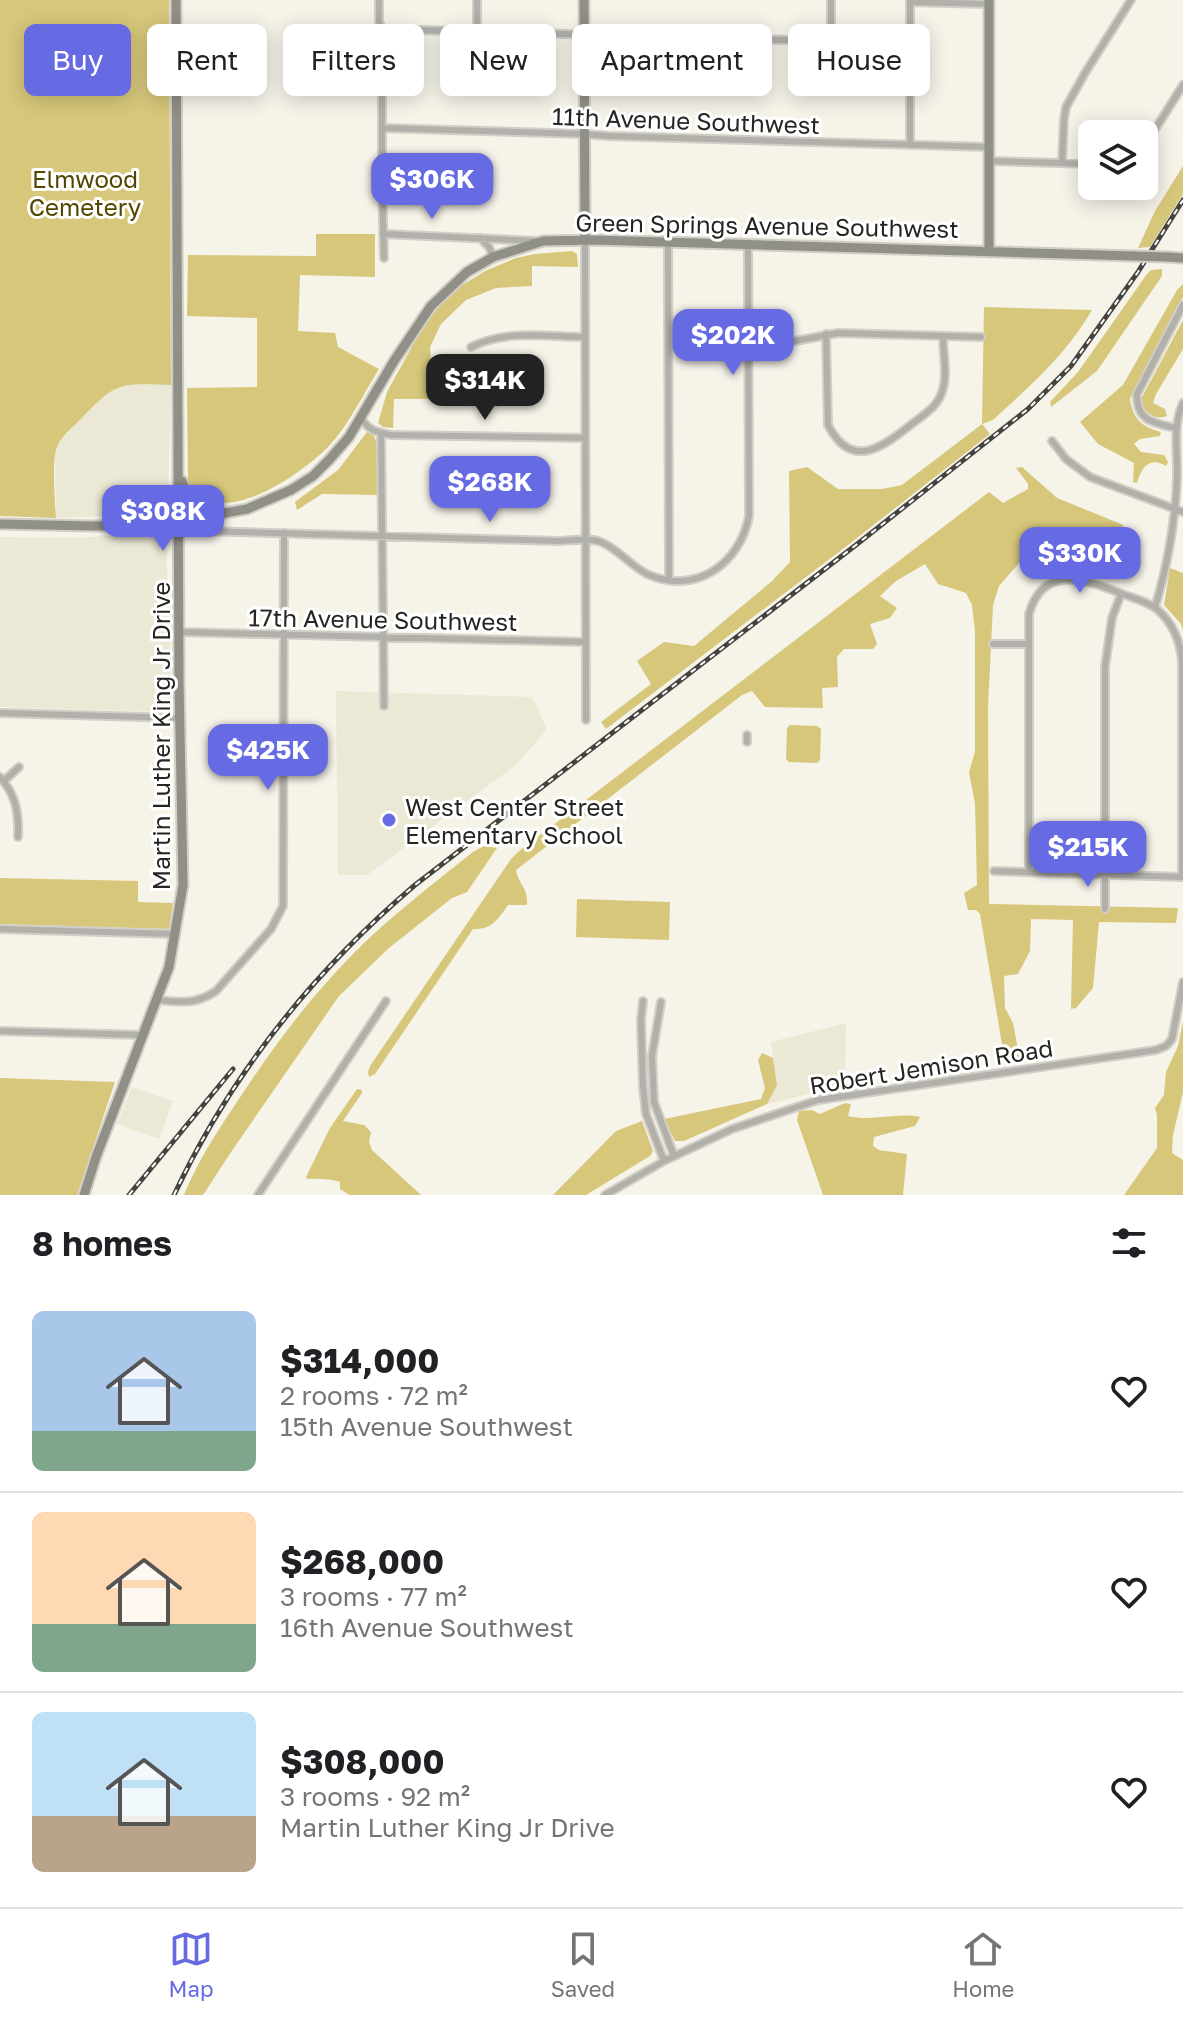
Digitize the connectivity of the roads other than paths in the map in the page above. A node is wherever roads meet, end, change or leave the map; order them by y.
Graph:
1 (176, 0) edge
2 (379, 0) edge
3 (477, 0) edge
4 (584, 0) edge
5 (831, 0) edge
6 (1131, 0) edge
7 (910, 1) edge
8 (989, 2) edge
9 (380, 24) edge
10 (477, 24) edge
11 (583, 24) edge
12 (831, 24) edge
13 (910, 24) edge
14 (1183, 85) edge
15 (382, 96) edge
16 (584, 96) edge
17 (910, 96) edge
18 (1158, 125) edge
19 (382, 128) junction
20 (584, 134) junction
21 (910, 145) junction
22 (989, 147) junction
23 (989, 161) junction
24 (1062, 163) junction
25 (1078, 164) edge
26 (383, 234) junction
27 (480, 238) junction
28 (585, 239) junction
29 (543, 241) junction
30 (668, 242) junction
31 (748, 245) junction
32 (989, 251) junction
33 (493, 257) junction
34 (384, 258) dead end
35 (1183, 258) edge
36 (1183, 305) edge
37 (826, 334) junction
38 (943, 336) junction
39 (585, 337) junction
40 (981, 337) dead end
41 (748, 342) junction
42 (471, 347) dead end
43 (1183, 403) edge
44 (361, 417) junction
45 (1175, 428) junction
46 (381, 433) junction
47 (585, 438) junction
48 (1052, 441) dead end
49 (179, 472) junction
50 (1174, 509) junction
51 (1183, 512) edge
52 (220, 513) junction
53 (179, 520) junction
54 (0, 524) edge
55 (203, 531) dead end
56 (284, 533) junction
57 (382, 536) junction
58 (585, 540) junction
59 (669, 580) junction
60 (1121, 594) junction
61 (1155, 607) junction
62 (179, 632) junction
63 (283, 634) junction
64 (382, 637) junction
65 (586, 642) junction
66 (993, 644) dead end
67 (1028, 644) junction
68 (384, 706) dead end
69 (0, 713) edge
70 (180, 718) junction
71 (586, 720) dead end
72 (19, 767) dead end
73 (2, 779) edge
74 (18, 837) dead end
75 (994, 871) dead end
76 (1029, 872) junction
77 (1105, 874) junction
78 (1182, 877) edge
79 (1105, 909) dead end
80 (0, 929) edge
81 (176, 934) junction
82 (1183, 982) edge
83 (157, 1000) junction
84 (386, 1001) dead end
85 (643, 1001) dead end
86 (661, 1002) dead end
87 (0, 1031) edge
88 (142, 1035) junction
89 (674, 1156) junction
90 (664, 1161) junction
91 (84, 1195) edge
92 (258, 1195) edge
93 (605, 1195) edge

1 - 49 main road, Martin Luther King Jr Drive
2 - 9 street
3 - 10 street
4 - 11 main road
5 - 12 street
6 - 24 street
7 - 8 street
7 - 13 street
8 - 22 main road
14 - 18 street
15 - 19 street
16 - 20 main road
17 - 21 street
19 - 20 street, 11th Avenue Southwest
19 - 26 street
20 - 21 street, 11th Avenue Southwest
20 - 28 main road
21 - 22 street, 11th Avenue Southwest
22 - 23 main road
23 - 24 street
23 - 32 main road
24 - 25 street
26 - 27 street, Green Springs Avenue Southwest
26 - 34 street
27 - 29 street, Green Springs Avenue Southwest
27 - 33 street
28 - 29 main road, Green Springs Avenue Southwest
28 - 30 main road, Green Springs Avenue Southwest
28 - 39 street
29 - 33 main road, Green Springs Avenue Southwest
30 - 31 main road, Green Springs Avenue Southwest
30 - 59 street
31 - 32 main road, Green Springs Avenue Southwest
31 - 41 street
32 - 35 main road, Green Springs Avenue Southwest, bridge
33 - 44 main road, Green Springs Avenue Southwest
36 - 45 street
37 - 38 street
37 - 38 street
37 - 41 street
38 - 40 street
39 - 42 street
39 - 47 street
41 - 59 street
43 - 45 street
44 - 46 street
44 - 52 main road, Green Springs Avenue Southwest
45 - 50 street
46 - 47 street
46 - 57 street
47 - 58 street
48 - 50 street
49 - 52 main road
49 - 53 main road, Martin Luther King Jr Drive
50 - 51 street
50 - 61 street
52 - 53 main road, Green Springs Avenue Southwest
53 - 54 main road, Green Springs Avenue Southwest
53 - 62 main road, Martin Luther King Jr Drive
55 - 56 street
56 - 57 street
56 - 63 street
57 - 58 street
57 - 64 street
58 - 59 street
58 - 65 street
60 - 61 street
60 - 67 street
60 - 77 street
61 - 78 street
62 - 63 street, 17th Avenue Southwest
62 - 70 main road, Martin Luther King Jr Drive
63 - 64 street, 17th Avenue Southwest
63 - 83 street
64 - 65 street, 17th Avenue Southwest
64 - 68 street
65 - 71 street
66 - 67 street
67 - 76 street
69 - 70 street
70 - 81 main road, Martin Luther King Jr Drive
72 - 73 street
73 - 74 street
75 - 76 street
76 - 77 street
77 - 78 street
77 - 79 street
80 - 81 street
81 - 83 main road, Martin Luther King Jr Drive
82 - 89 street, Robert Jemison Road
83 - 88 main road, Martin Luther King Jr Drive
84 - 92 street
85 - 90 street
86 - 89 street
87 - 88 street
88 - 91 main road, Martin Luther King Jr Drive
89 - 90 street, Robert Jemison Road
90 - 93 street, Robert Jemison Road

